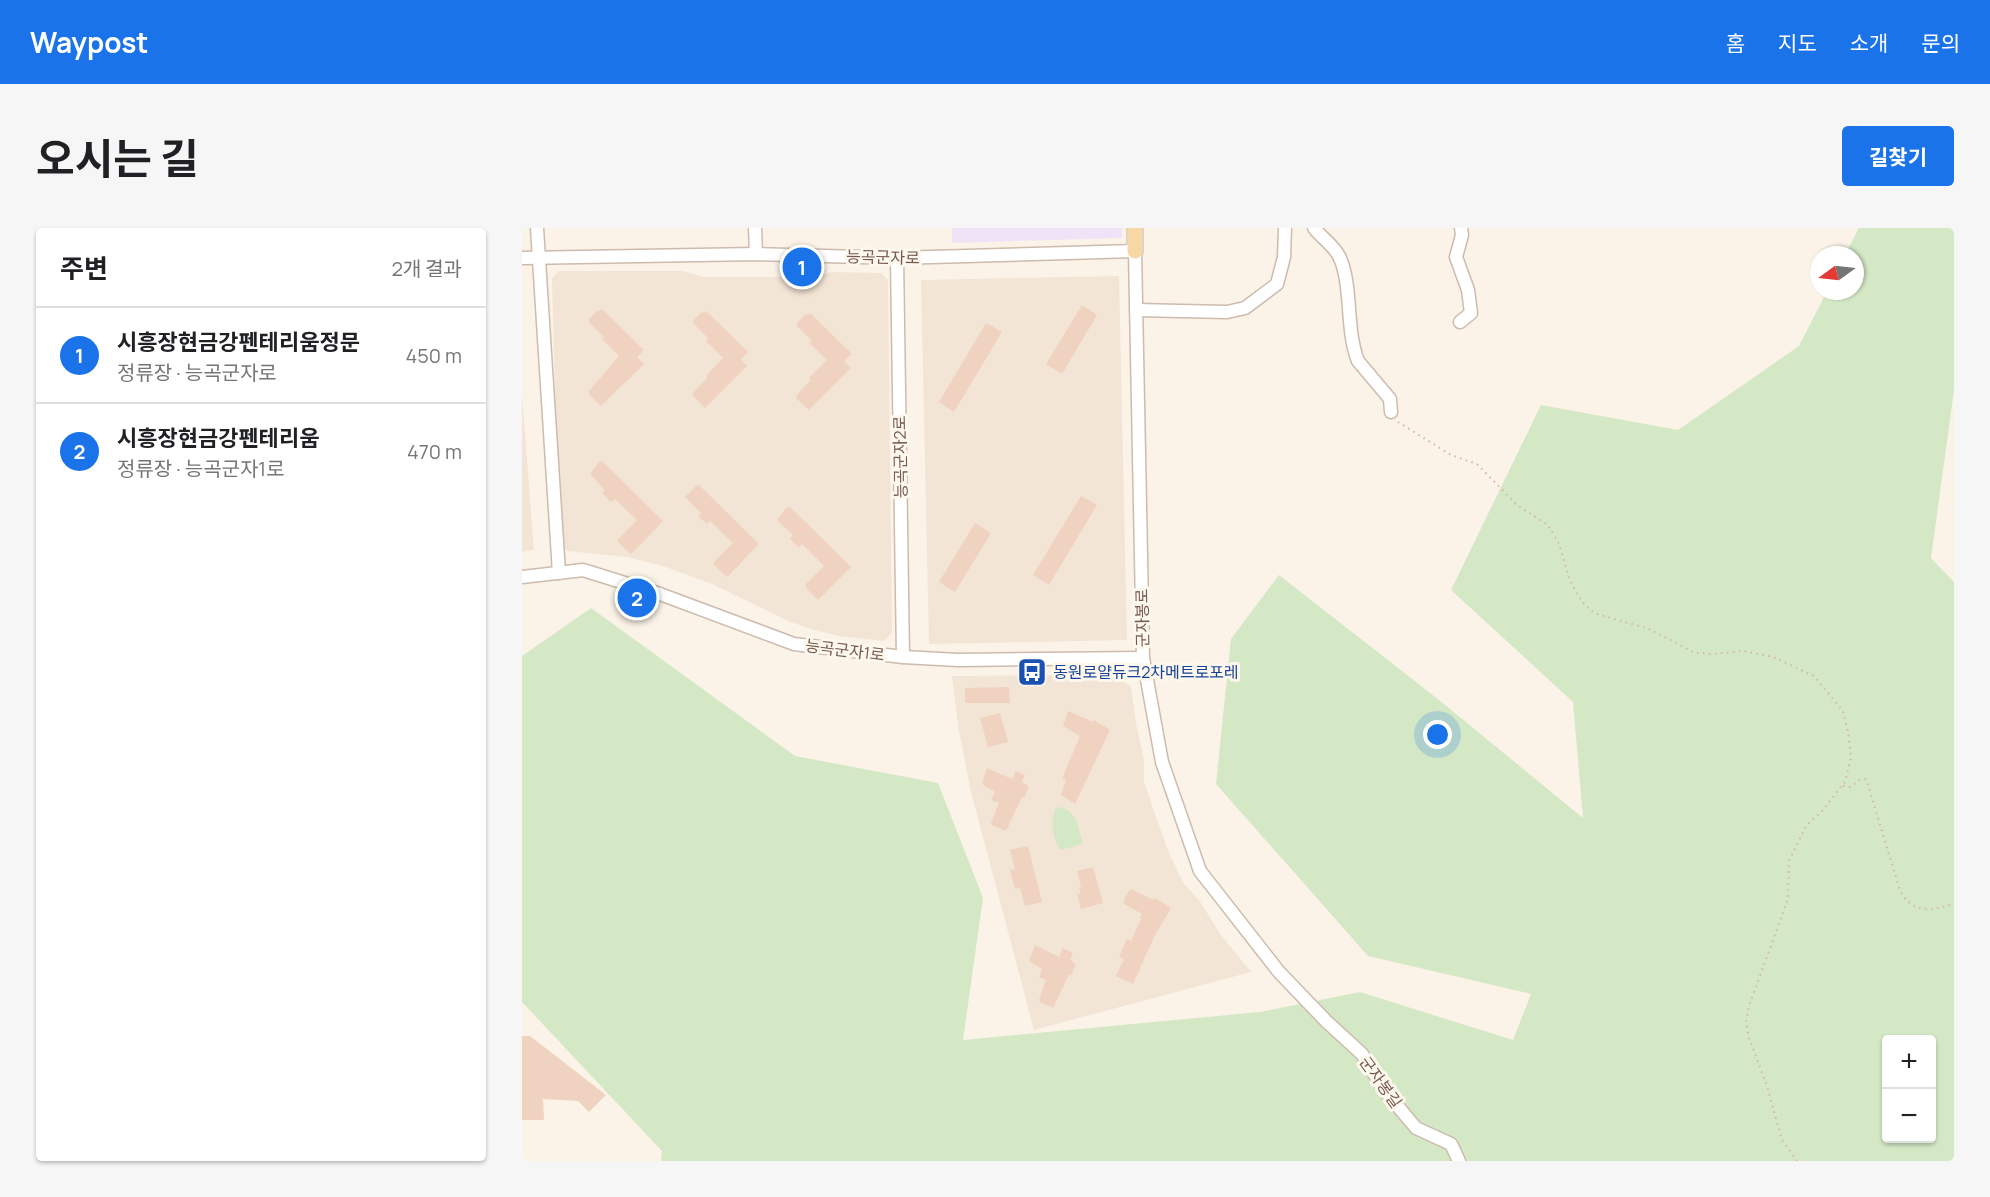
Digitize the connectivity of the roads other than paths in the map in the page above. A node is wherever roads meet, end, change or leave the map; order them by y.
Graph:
1 (537, 228) edge
2 (755, 228) edge
3 (1135, 228) edge
4 (1285, 228) edge
5 (1314, 228) edge
6 (1461, 228) edge
7 (1135, 251) junction
8 (756, 254) junction
9 (522, 258) edge
10 (538, 258) junction
11 (897, 258) junction
12 (1136, 310) junction
13 (1460, 322) dead end
14 (1391, 412) road end
15 (559, 573) junction
16 (522, 577) edge
17 (903, 657) junction
18 (1143, 658) junction
19 (1279, 972) joint
20 (1459, 1161) edge

1 - 10 street
2 - 8 street
3 - 7 main road, 군자봉로
4 - 12 street
5 - 14 street
6 - 13 street
7 - 11 street, 능곡군자로
7 - 12 street, 군자봉로
8 - 10 street, 능곡군자로
8 - 11 street, 능곡군자로
9 - 10 street, 능곡군자로
10 - 15 street
11 - 17 street, 능곡군자2로
12 - 18 street, 군자봉로
15 - 16 street, 능곡군자1로
15 - 17 street, 능곡군자1로
17 - 18 street, 능곡군자1로
18 - 19 street, 군자봉로
19 - 20 street, 군자봉길

